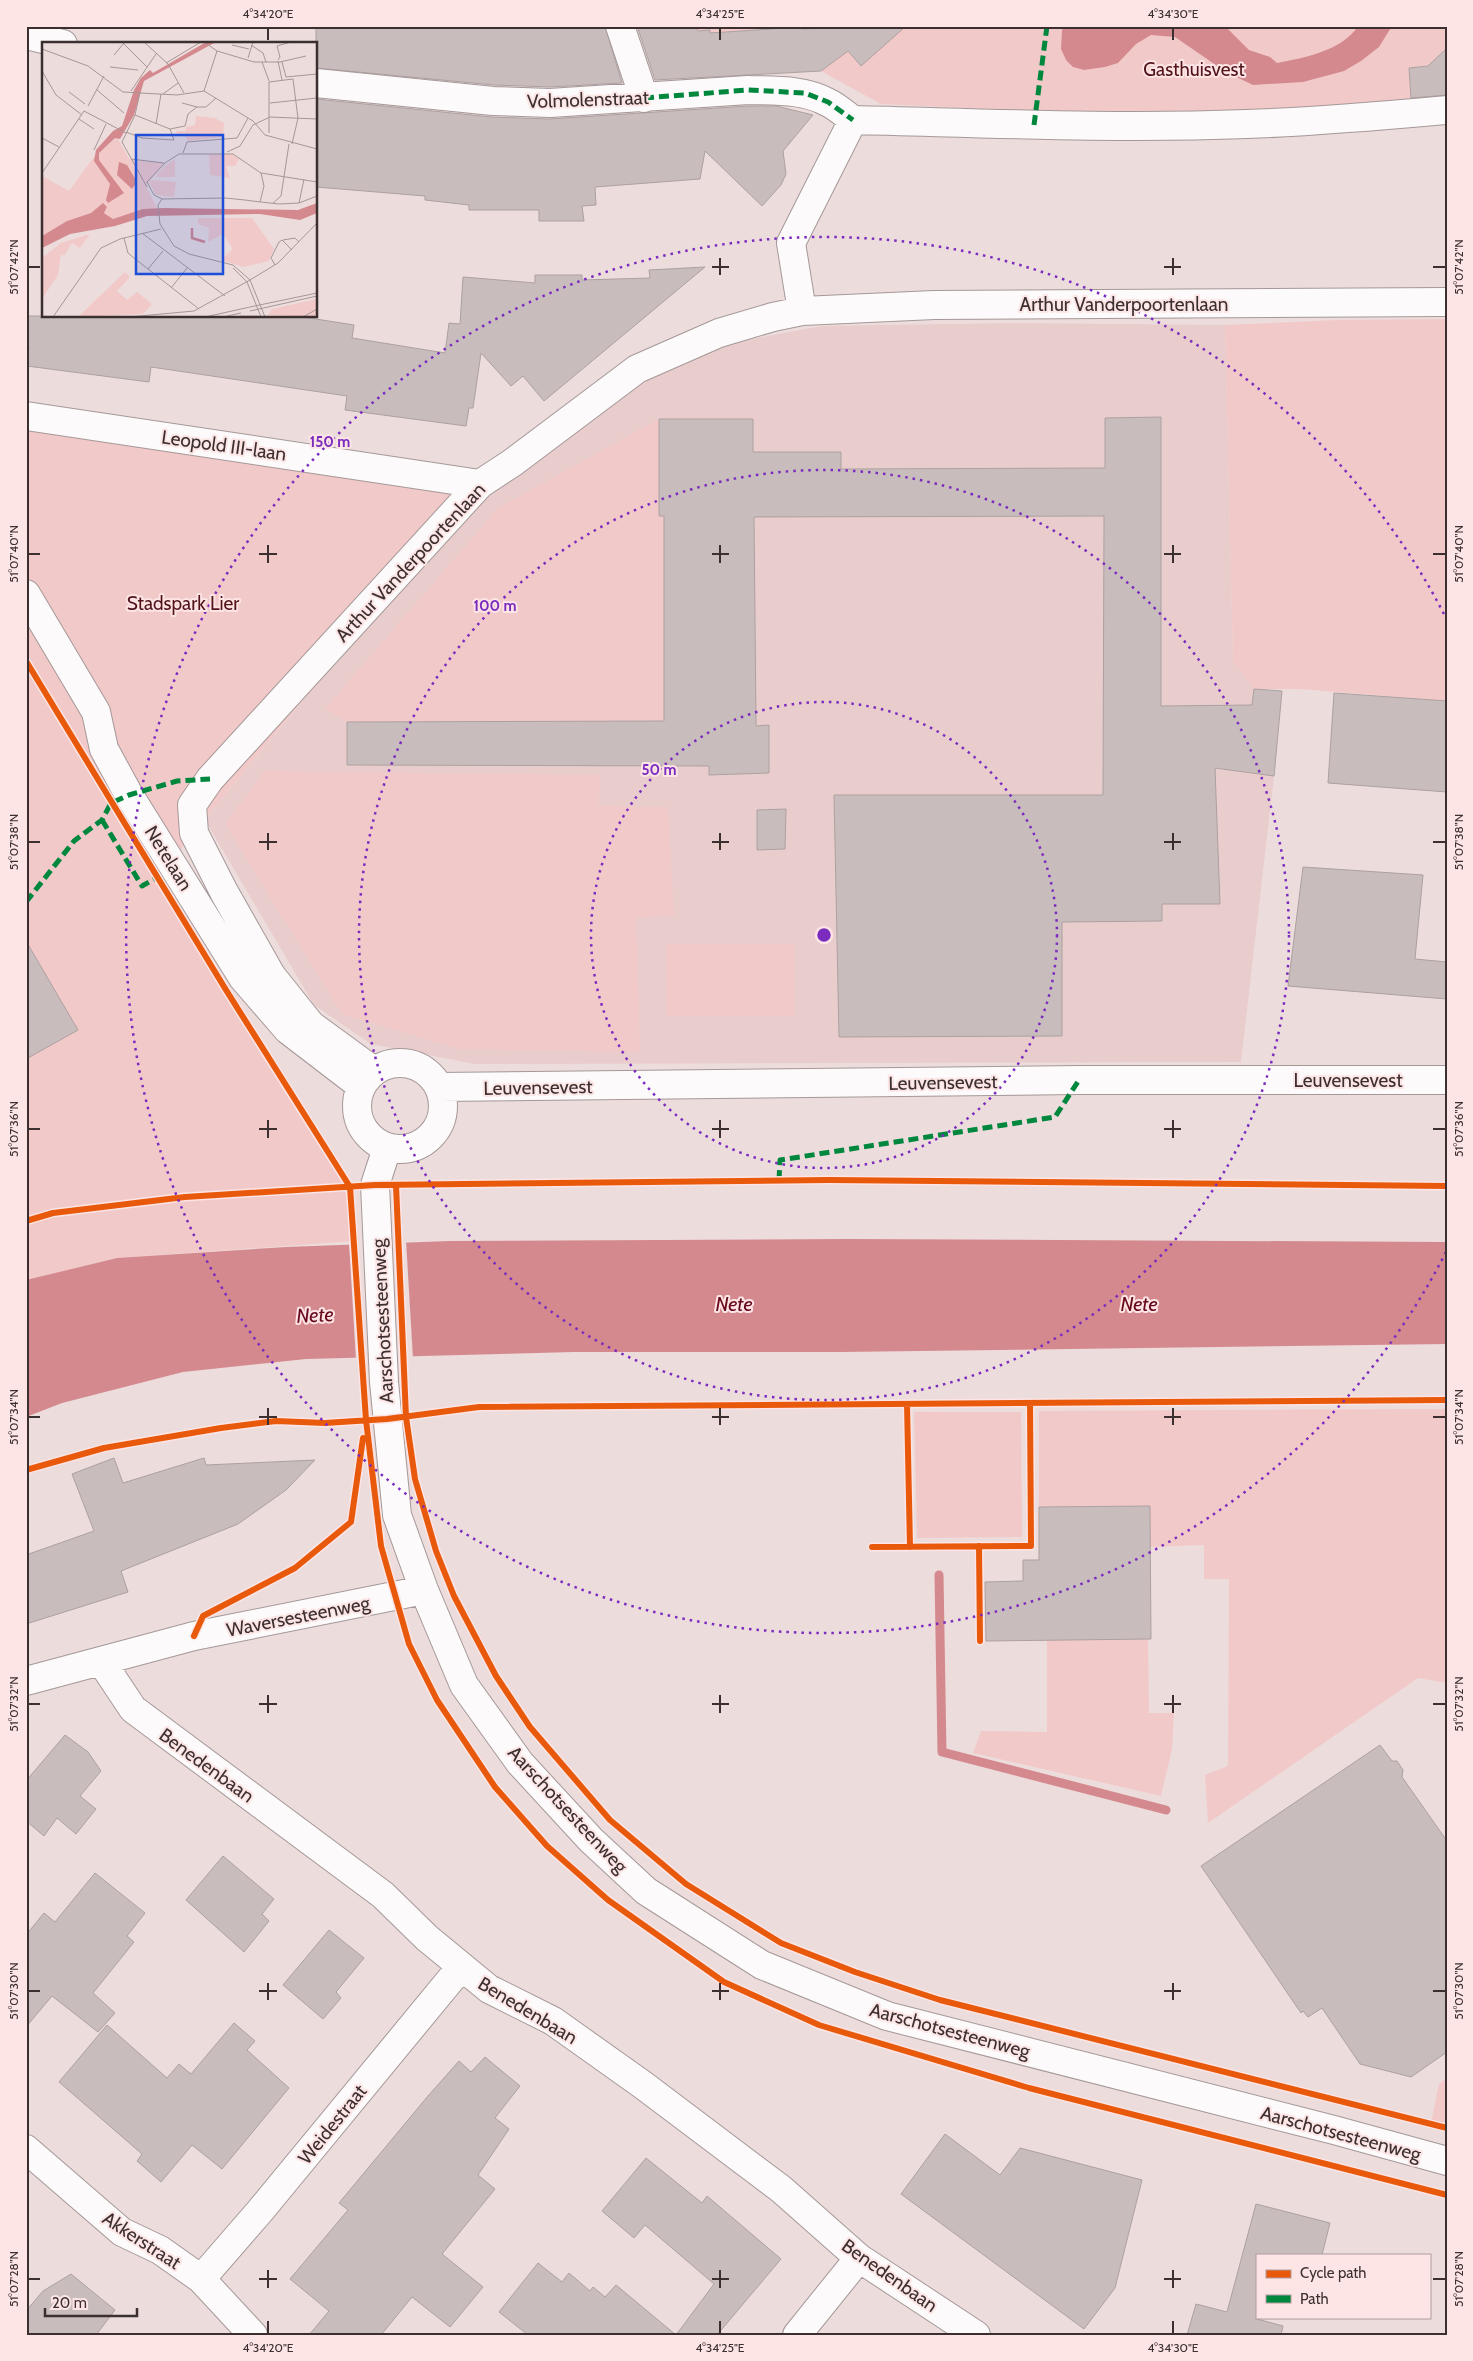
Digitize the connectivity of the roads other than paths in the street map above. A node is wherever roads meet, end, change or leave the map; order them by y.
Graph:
1 (620, 26) edge
2 (26, 35) edge
3 (55, 42) edge
4 (318, 83) edge
5 (644, 98) junction
6 (1447, 110) edge
7 (853, 120) junction
8 (1447, 302) edge
9 (802, 311) junction
10 (26, 416) edge
11 (480, 484) junction
12 (26, 594) edge
13 (210, 778) joint
14 (368, 1079) junction
15 (1447, 1080) edge
16 (439, 1088) junction
17 (387, 1148) junction
18 (424, 1590) junction
19 (101, 1661) junction
20 (26, 1681) edge
21 (461, 1967) junction
22 (26, 2149) edge
23 (1444, 2161) edge
24 (859, 2258) junction
25 (201, 2279) junction
26 (253, 2335) edge
27 (797, 2335) edge
28 (976, 2335) edge

1 - 5 street
2 - 3 street
4 - 5 street, Volmolenstraat
5 - 7 street, Volmolenstraat
6 - 7 street
7 - 9 street
8 - 9 street, Arthur Vanderpoortenlaan
9 - 11 street, Arthur Vanderpoortenlaan
10 - 11 street, Leopold III-laan
11 - 13 street, Arthur Vanderpoortenlaan
12 - 14 street, Netelaan
13 - 14 street, Netelaan
14 - 16 street
14 - 17 street
15 - 16 street, Leuvensevest
16 - 17 street
17 - 18 street, Aarschotsesteenweg
18 - 19 street, Waversesteenweg
18 - 23 street, Aarschotsesteenweg
19 - 20 street, Waversesteenweg
19 - 21 street, Benedenbaan
21 - 24 street, Benedenbaan
21 - 25 street, Weidestraat
22 - 25 street, Akkerstraat
24 - 27 street
24 - 28 street, Benedenbaan
25 - 26 street, Akkerstraat

